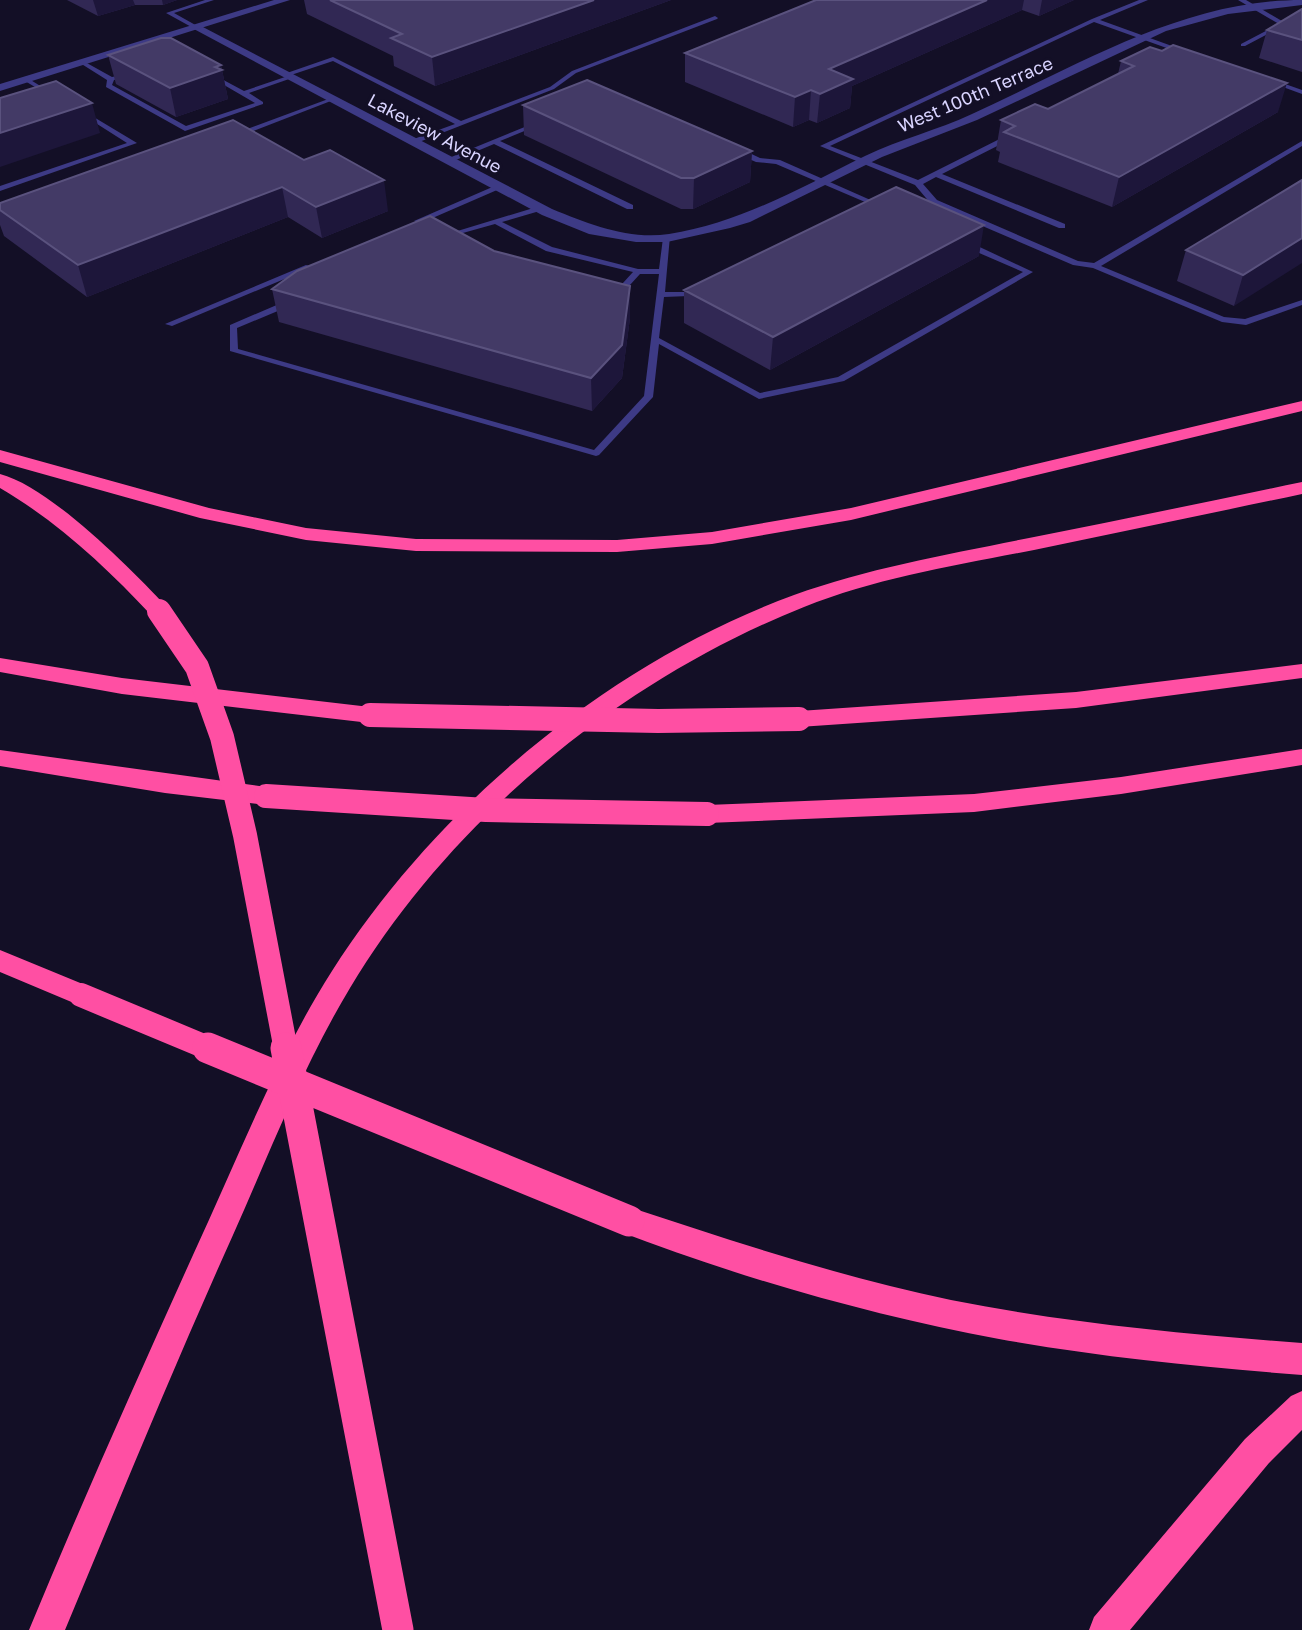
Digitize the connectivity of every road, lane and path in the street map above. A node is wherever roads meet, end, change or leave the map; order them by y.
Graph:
1 (211, 0) edge
2 (285, 0) edge
3 (1145, 0) edge
4 (1302, 2) edge
5 (1247, 4) edge
6 (715, 18) dead end
7 (1294, 19) edge
8 (1094, 20) junction
9 (1284, 24) junction
10 (197, 28) junction
11 (1143, 37) junction
12 (1243, 45) dead end
13 (1181, 51) junction
14 (1194, 55) edge
15 (83, 63) junction
16 (137, 70) edge
17 (203, 72) edge
18 (288, 76) junction
19 (1262, 78) edge
20 (111, 79) junction
21 (27, 80) junction
22 (0, 88) edge
23 (1302, 92) edge
24 (243, 93) junction
25 (56, 97) edge
26 (333, 99) junction
27 (82, 113) edge
28 (552, 118) edge
29 (461, 124) junction
30 (230, 137) edge
31 (494, 141) junction
32 (414, 142) junction
33 (1302, 143) edge
34 (732, 148) edge
35 (448, 160) junction
36 (863, 162) junction
37 (935, 174) junction
38 (822, 181) junction
39 (918, 183) junction
40 (500, 187) junction
41 (0, 189) edge
42 (871, 202) junction
43 (630, 207) dead end
44 (540, 208) junction
45 (857, 209) edge
46 (886, 209) edge
47 (495, 221) junction
48 (410, 225) edge
49 (1062, 226) dead end
50 (450, 234) junction
51 (435, 238) edge
52 (667, 238) junction
53 (957, 240) edge
54 (463, 241) edge
55 (325, 260) edge
56 (1095, 266) junction
57 (638, 271) junction
58 (663, 272) junction
59 (703, 287) edge
60 (600, 293) edge
61 (305, 295) edge
62 (660, 295) junction
63 (1302, 302) edge
64 (169, 324) dead end
65 (655, 339) junction
66 (1302, 406) edge
67 (0, 456) edge
68 (0, 480) edge
69 (1302, 488) edge
70 (0, 665) edge
71 (1302, 671) edge
72 (1302, 757) edge
73 (0, 758) edge
74 (0, 961) edge
75 (1302, 1359) edge
76 (1302, 1407) edge
77 (47, 1630) edge
78 (398, 1630) edge
79 (1107, 1630) edge

1 - 10 lane
2 - 10 street
3 - 8 lane
4 - 5 street, West 100th Terrace
5 - 9 lane
5 - 11 street, West 100th Terrace
6 - 29 lane
7 - 9 lane
8 - 11 lane
8 - 36 lane
9 - 12 lane
10 - 15 street
10 - 18 street, Lakeview Avenue
11 - 13 lane
11 - 36 street, West 100th Terrace
13 - 14 lane
13 - 37 lane
15 - 20 lane
15 - 21 street
16 - 20 lane
17 - 24 lane
18 - 24 lane
18 - 26 street, Lakeview Avenue
18 - 29 lane
19 - 23 lane
20 - 24 lane
21 - 22 street
21 - 25 lane
26 - 30 lane
26 - 32 street, Lakeview Avenue
27 - 41 lane
28 - 31 lane
29 - 32 lane
31 - 35 lane
31 - 43 lane
32 - 35 street, Lakeview Avenue
33 - 56 lane
34 - 38 lane
35 - 40 street, Lakeview Avenue
36 - 38 street, West 100th Terrace
36 - 39 lane
37 - 39 lane
37 - 49 lane
38 - 42 lane
38 - 52 street, West 100th Terrace
39 - 56 lane
40 - 44 street, Lakeview Avenue
40 - 48 lane
42 - 45 lane
42 - 46 lane
44 - 47 lane
44 - 52 street, Lakeview Avenue
47 - 50 lane
47 - 57 lane
50 - 51 lane
50 - 54 lane
52 - 58 lane
53 - 65 lane
55 - 64 lane
56 - 63 lane
57 - 58 lane
57 - 60 lane
58 - 62 lane
59 - 62 lane
61 - 65 lane
62 - 65 lane
66 - 67 highway
68 - 78 highway, bridge
69 - 77 highway
70 - 71 highway, bridge
72 - 73 highway, bridge
74 - 75 highway, bridge
76 - 79 highway

